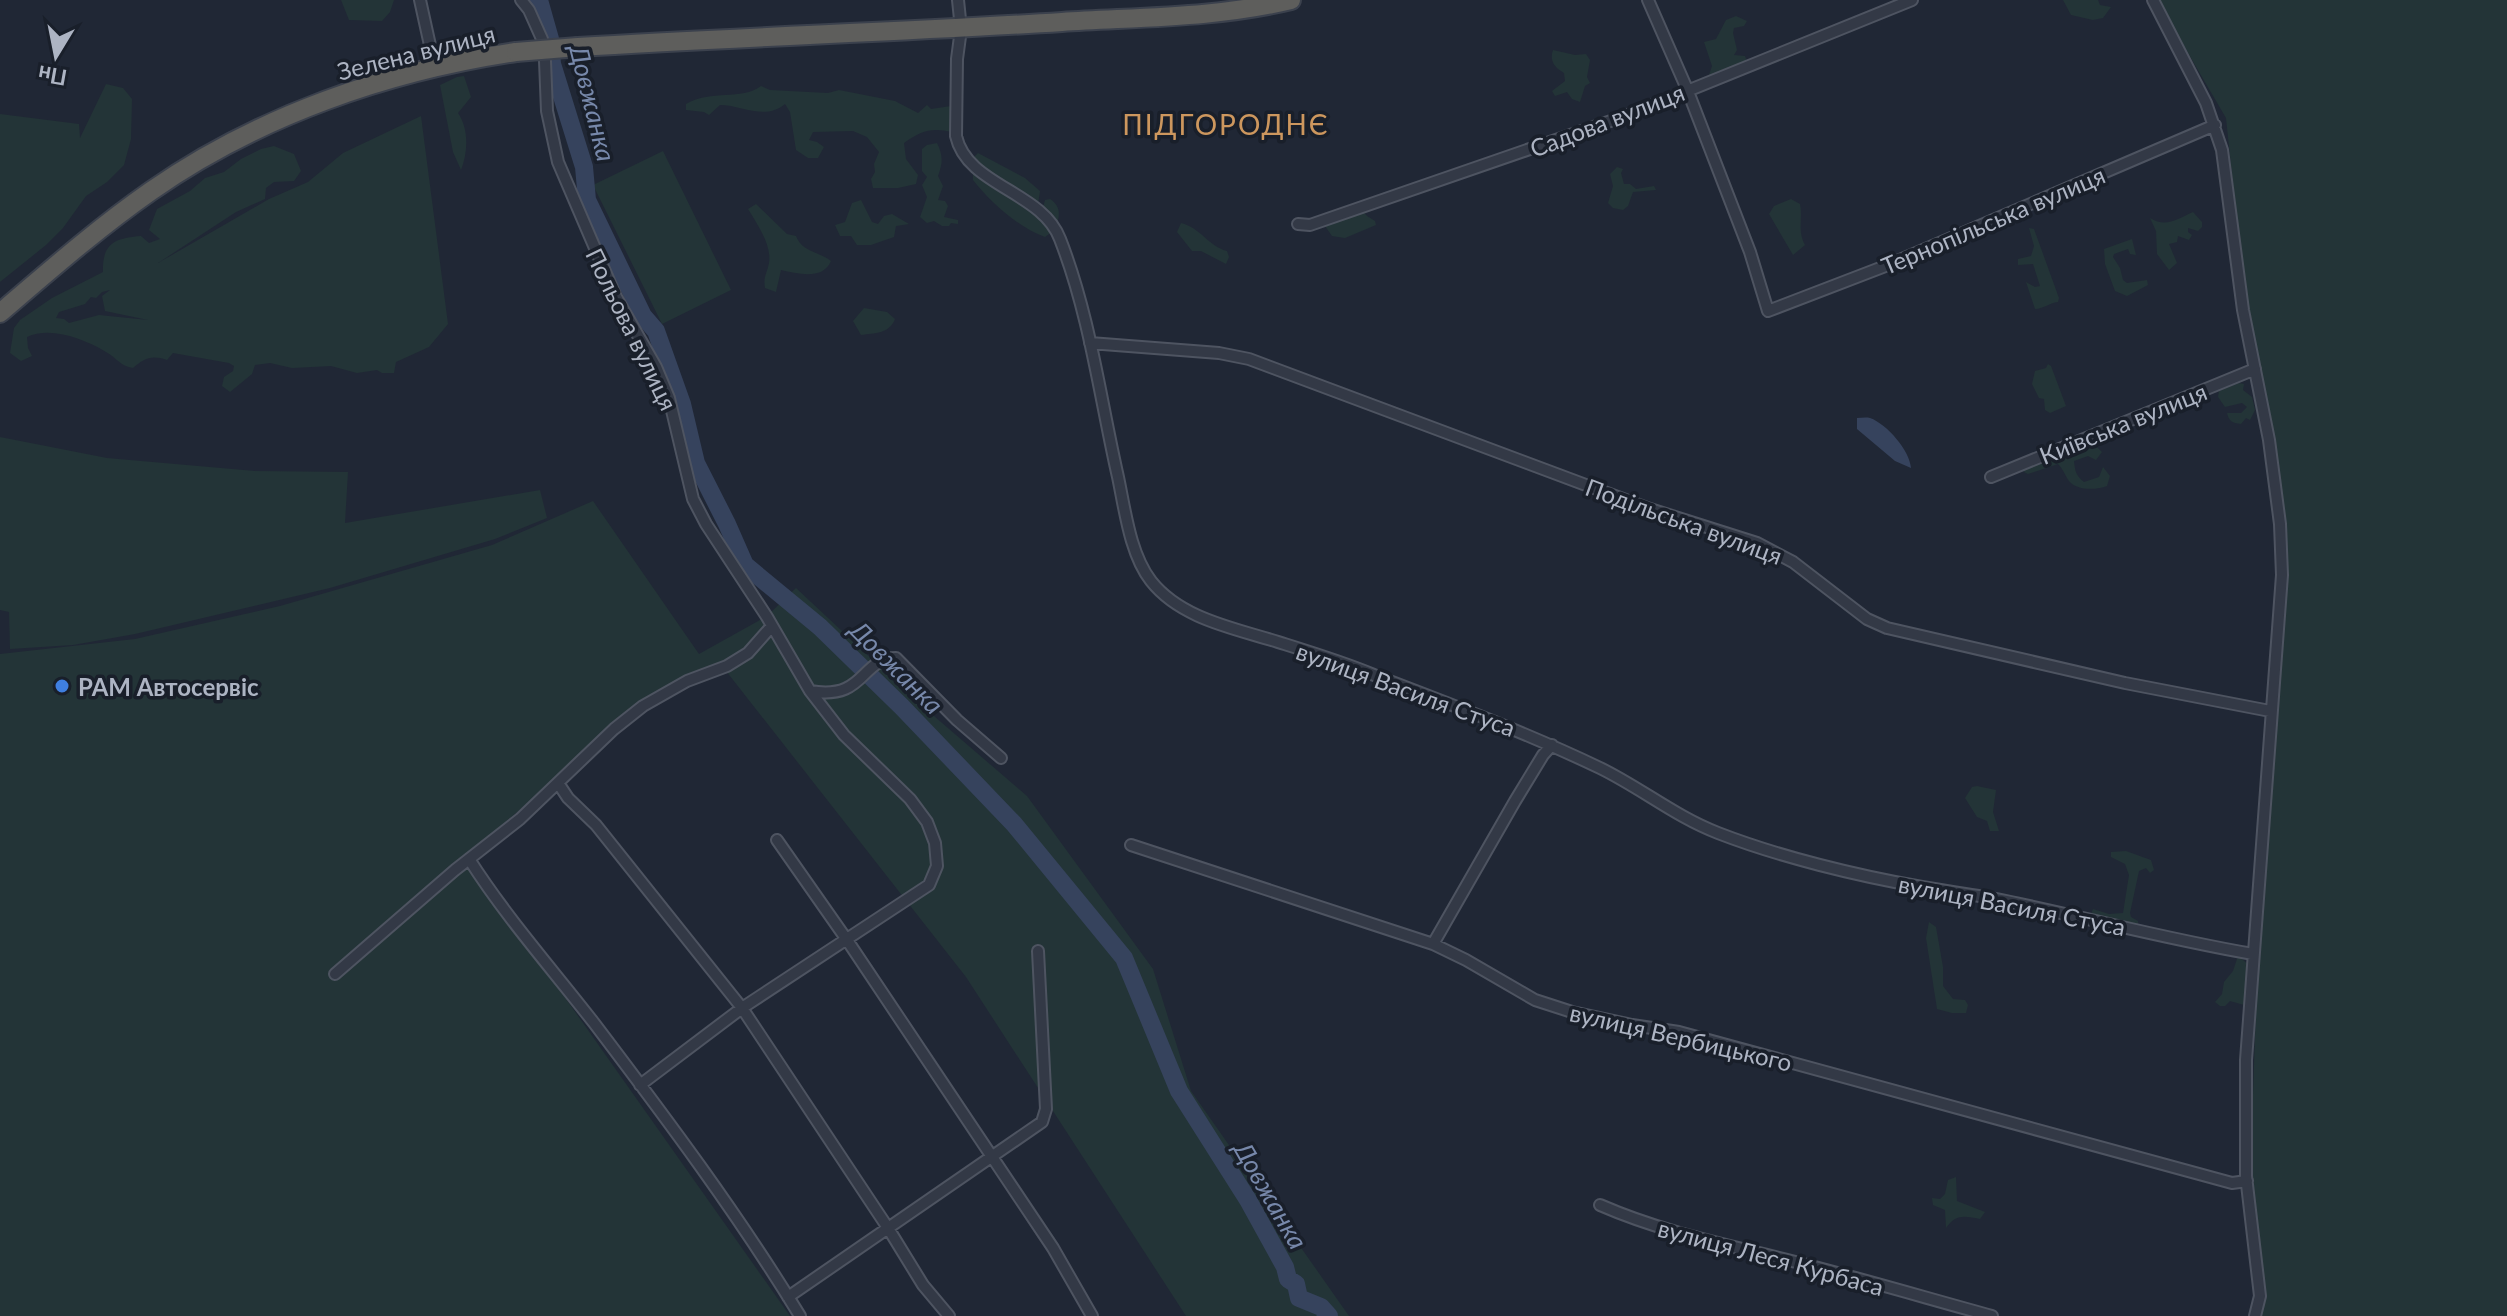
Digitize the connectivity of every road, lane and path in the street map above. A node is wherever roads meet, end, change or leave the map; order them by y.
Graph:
1 (420, 0) edge
2 (521, 0) edge
3 (958, 0) edge
4 (1291, 0) edge
5 (1648, 0) edge
6 (1912, 0) edge
7 (2153, 0) edge
8 (961, 29) junction
9 (542, 39) dead end
10 (545, 61) dead end
11 (435, 68) junction
12 (1687, 89) junction
13 (2215, 125) junction
14 (1298, 224) dead end
15 (0, 313) edge
16 (1090, 343) junction
17 (2255, 369) junction
18 (1991, 477) dead end
19 (771, 627) junction
20 (810, 691) junction
21 (2270, 711) junction
22 (1552, 745) junction
23 (1001, 758) dead end
24 (558, 783) junction
25 (777, 840) dead end
26 (1131, 845) dead end
27 (469, 859) junction
28 (847, 940) junction
29 (1433, 944) junction
30 (1038, 951) dead end
31 (2253, 954) junction
32 (335, 974) dead end
33 (742, 1008) junction
34 (640, 1085) junction
35 (992, 1157) junction
36 (2247, 1181) junction
37 (1600, 1205) dead end
38 (888, 1228) junction
39 (788, 1297) junction
40 (800, 1316) edge
41 (949, 1316) edge
42 (1092, 1316) edge
43 (1992, 1316) edge
44 (2255, 1316) edge

1 - 11 street
2 - 9 street
3 - 8 street
4 - 8 highway, Зелена вулиця
5 - 12 street
6 - 12 street, Садова вулиця
7 - 13 street
8 - 11 highway, Зелена вулиця, bridge
8 - 16 street, вулиця Василя Стуса
10 - 19 street, Польова вулиця
11 - 15 highway, Зелена вулиця
12 - 13 street, Тернопільська вулиця
12 - 14 street, Садова вулиця
13 - 17 street
16 - 21 street, Подільська вулиця
16 - 22 street, вулиця Василя Стуса
17 - 18 street, Київська вулиця
17 - 21 street
19 - 20 street, Польова вулиця
19 - 24 street
20 - 23 street
20 - 28 street, Польова вулиця
21 - 31 street
22 - 29 street
22 - 31 street, вулиця Василя Стуса
24 - 27 street
24 - 33 street
25 - 28 street
26 - 29 street, вулиця Вербицького
27 - 32 street
27 - 34 street
28 - 33 street, Польова вулиця
28 - 35 street
29 - 36 street, вулиця Вербицького
30 - 35 street
31 - 36 street
33 - 34 street, Польова вулиця
33 - 38 street
34 - 39 street
35 - 38 street
35 - 42 street
36 - 44 street
37 - 43 street, вулиця Леся Курбаса
38 - 39 street
38 - 41 street
39 - 40 street

